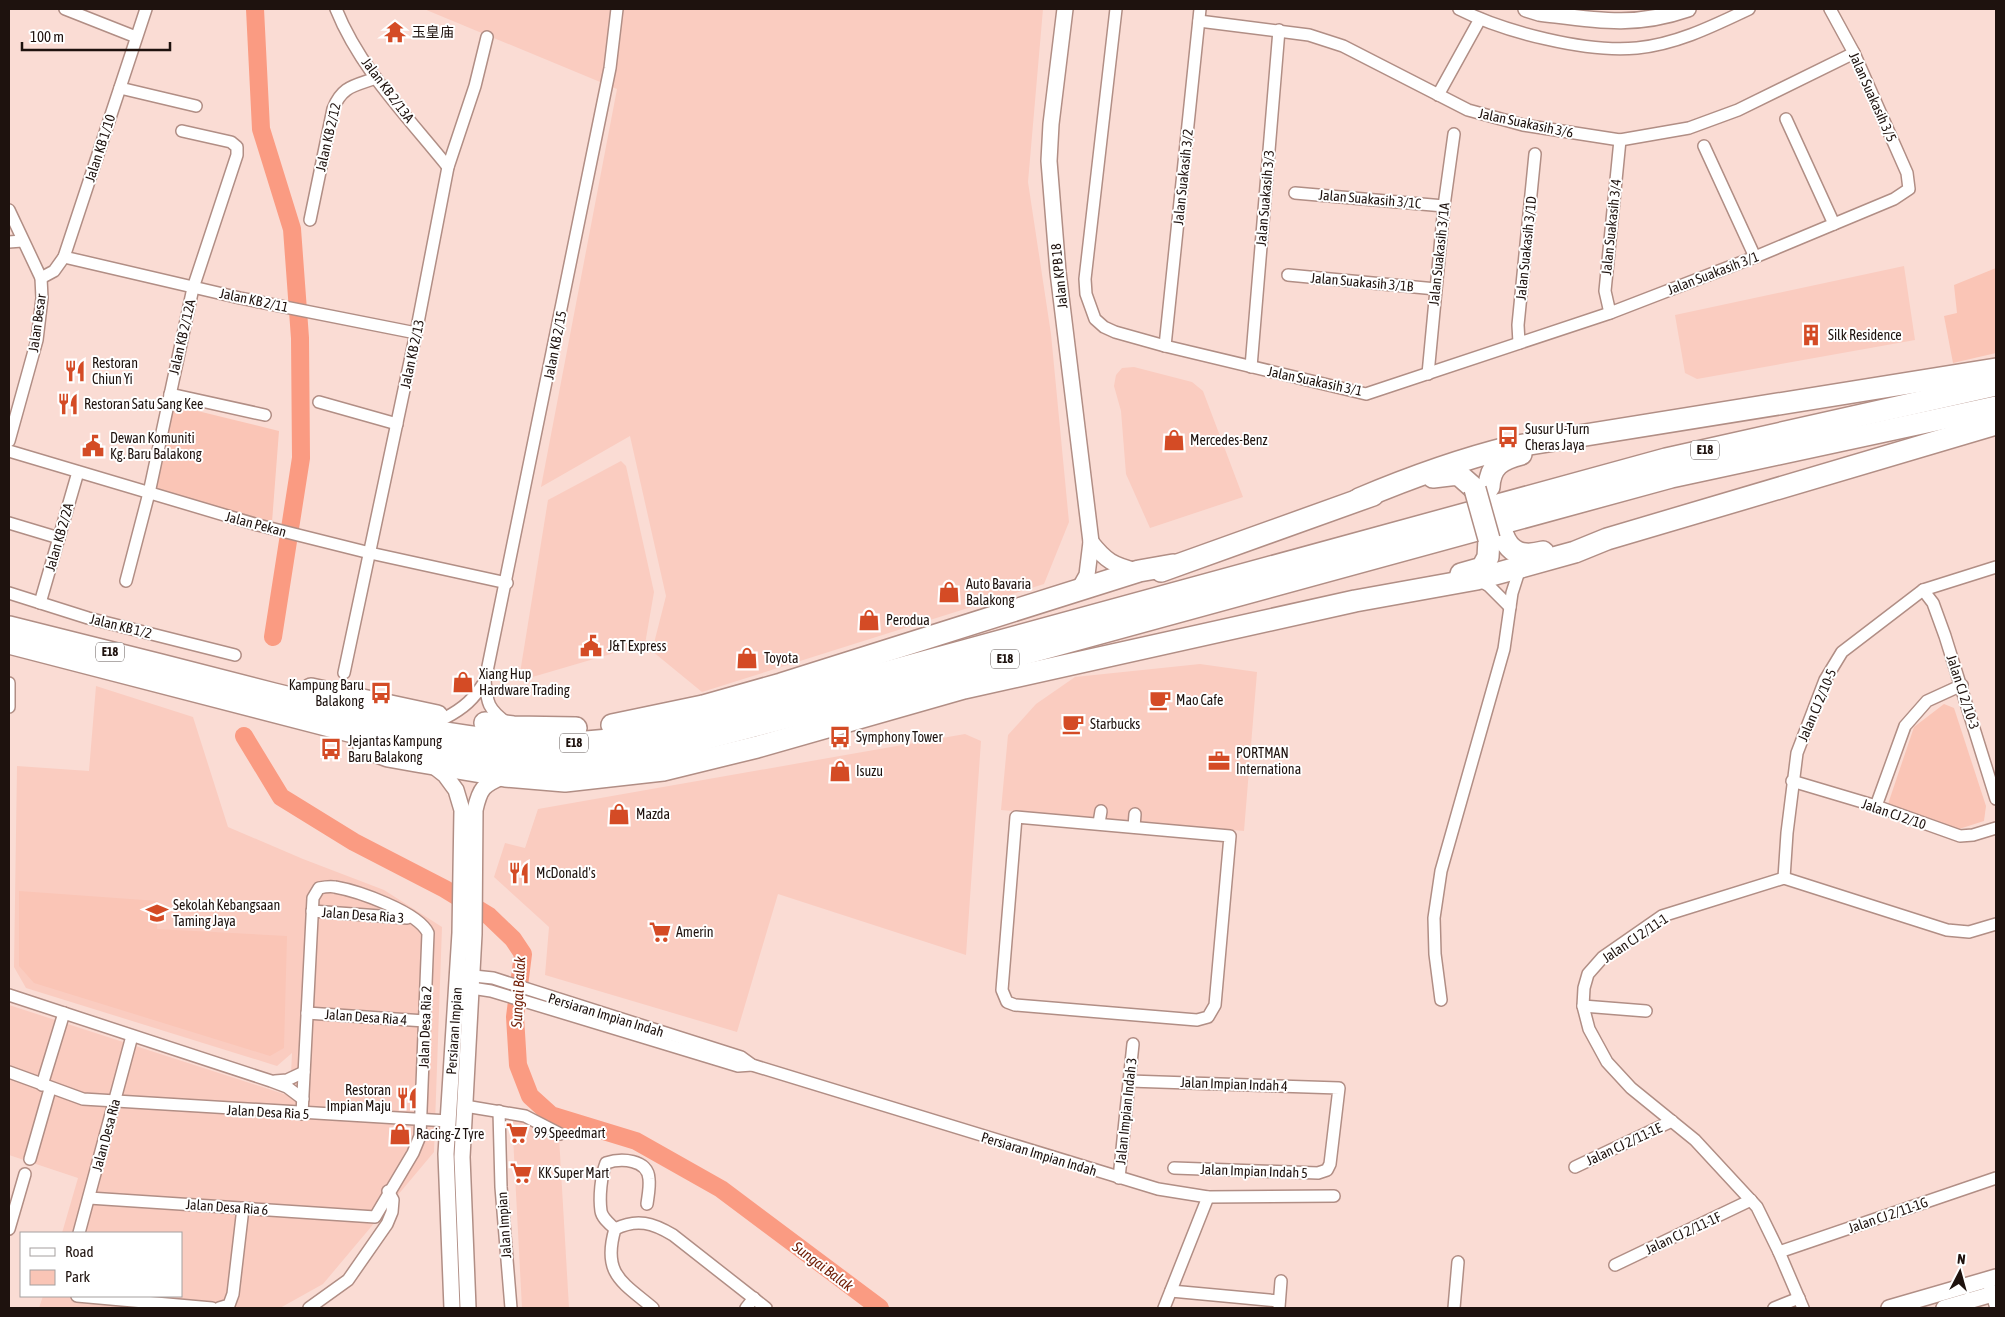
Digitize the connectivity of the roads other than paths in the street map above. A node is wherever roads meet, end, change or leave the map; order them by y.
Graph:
1 (65, 9) edge
2 (146, 9) edge
3 (336, 9) edge
4 (617, 9) edge
5 (1065, 9) edge
6 (1116, 9) edge
7 (1200, 9) edge
8 (1459, 9) edge
9 (1526, 9) edge
10 (1688, 9) edge
11 (1749, 9) edge
12 (1830, 9) edge
13 (1480, 19) junction
14 (1199, 21) junction
15 (1280, 30) junction
16 (136, 37) junction
17 (487, 37) dead end
18 (1854, 53) junction
19 (376, 78) junction
20 (120, 88) junction
21 (1438, 95) junction
22 (196, 106) dead end
23 (1786, 119) dead end
24 (182, 131) dead end
25 (1454, 134) dead end
26 (1620, 140) junction
27 (1704, 146) dead end
28 (1535, 154) dead end
29 (448, 167) junction
30 (1909, 189) joint
31 (1295, 193) dead end
32 (1444, 206) junction
33 (9, 210) edge
34 (310, 220) dead end
35 (1834, 224) junction
36 (22, 241) junction
37 (9, 242) edge
38 (64, 257) junction
39 (1755, 257) junction
40 (1288, 275) dead end
41 (41, 278) junction
42 (193, 288) junction
43 (1436, 289) junction
44 (1610, 312) junction
45 (416, 333) junction
46 (1520, 343) junction
47 (1165, 346) junction
48 (1251, 367) junction
49 (1996, 369) edge
50 (1428, 374) junction
51 (1996, 385) edge
52 (170, 394) junction
53 (319, 402) dead end
54 (1996, 407) edge
55 (264, 416) dead end
56 (398, 424) junction
57 (1996, 424) edge
58 (1596, 434) junction
59 (9, 441) edge
60 (9, 451) edge
61 (78, 472) junction
62 (1482, 488) junction
63 (148, 493) junction
64 (1359, 499) junction
65 (9, 523) edge
66 (1496, 537) junction
67 (59, 538) junction
68 (1607, 539) junction
69 (1091, 542) junction
70 (370, 553) junction
71 (1174, 565) junction
72 (1996, 567) edge
73 (1520, 568) junction
74 (1139, 572) junction
75 (1477, 579) junction
76 (126, 582) dead end
77 (507, 582) junction
78 (1923, 590) junction
79 (9, 592) edge
80 (1078, 592) junction
81 (1403, 593) junction
82 (40, 603) junction
83 (1510, 607) junction
84 (12, 630) edge
85 (235, 655) dead end
86 (944, 656) junction
87 (344, 674) dead end
88 (200, 676) junction
89 (485, 680) junction
90 (9, 683) edge
91 (1962, 685) junction
92 (9, 707) edge
93 (445, 718) junction
94 (513, 727) junction
95 (333, 728) junction
96 (431, 764) junction
97 (505, 776) junction
98 (1792, 781) junction
99 (1996, 799) edge
100 (1876, 806) junction
101 (1101, 811) dead end
102 (1135, 814) dead end
103 (1099, 823) junction
104 (1134, 827) junction
105 (1996, 828) edge
106 (1784, 878) junction
107 (467, 882) junction
108 (312, 911) junction
109 (415, 919) junction
110 (1996, 924) edge
111 (464, 981) junction
112 (9, 995) edge
113 (1441, 1000) dead end
114 (546, 1002) junction
115 (1583, 1006) junction
116 (1646, 1011) dead end
117 (64, 1013) junction
118 (307, 1013) junction
119 (425, 1021) junction
120 (132, 1036) junction
121 (1134, 1044) dead end
122 (9, 1072) edge
123 (304, 1072) junction
124 (271, 1081) junction
125 (1130, 1081) junction
126 (46, 1087) junction
127 (466, 1090) junction
128 (303, 1099) junction
129 (115, 1101) junction
130 (465, 1106) junction
131 (499, 1111) junction
132 (302, 1114) junction
133 (422, 1120) junction
134 (1672, 1121) junction
135 (448, 1122) junction
136 (560, 1134) dead end
137 (462, 1156) junction
138 (30, 1159) dead end
139 (1330, 1164) joint
140 (1575, 1166) dead end
141 (1174, 1168) dead end
142 (25, 1174) dead end
143 (1119, 1178) junction
144 (1996, 1178) edge
145 (388, 1192) junction
146 (1334, 1196) dead end
147 (1208, 1197) junction
148 (89, 1198) junction
149 (1751, 1200) junction
150 (12, 1204) edge
151 (647, 1204) dead end
152 (243, 1208) junction
153 (364, 1216) joint
154 (9, 1229) edge
155 (615, 1229) junction
156 (79, 1232) edge
157 (1780, 1252) junction
158 (1458, 1262) dead end
159 (1615, 1265) dead end
160 (1281, 1280) dead end
161 (1994, 1290) edge
162 (1171, 1291) junction
163 (88, 1297) edge
164 (754, 1298) junction
165 (1801, 1303) edge
166 (1279, 1304) edge
167 (212, 1308) edge
168 (219, 1308) edge
169 (309, 1308) edge
170 (452, 1308) edge
171 (468, 1308) edge
172 (510, 1308) edge
173 (653, 1308) edge
174 (746, 1308) edge
175 (766, 1308) edge
176 (1164, 1308) edge
177 (1454, 1308) edge
178 (1774, 1308) edge
179 (1889, 1308) edge
180 (1944, 1308) edge

1 - 16 street
2 - 16 street, Jalan KB 1/10
3 - 19 street, Jalan KB 2/13A
4 - 77 street, Jalan KB 2/15
5 - 69 street, Jalan KPB 18
6 - 47 street, Jalan Suakasih 3/1
7 - 14 street, Jalan Suakasih 3/2
8 - 13 street
9 - 10 street
11 - 13 street
12 - 18 street, Jalan Suakasih 3/5
13 - 21 street
14 - 15 street, Jalan Suakasih 3/6
14 - 47 street, Jalan Suakasih 3/2
15 - 21 street, Jalan Suakasih 3/6
15 - 48 street, Jalan Suakasih 3/3
16 - 20 street, Jalan KB 1/10
17 - 29 street, Jalan KB 2/13
18 - 26 street, Jalan Suakasih 3/6
18 - 30 street, Jalan Suakasih 3/5
19 - 29 street, Jalan KB 2/13A
19 - 34 street, Jalan KB 2/12
20 - 22 street
20 - 38 street, Jalan KB 1/10
21 - 26 street, Jalan Suakasih 3/6
23 - 35 street
24 - 42 street, Jalan KB 2/12A
25 - 32 street, Jalan Suakasih 3/1A
26 - 44 street, Jalan Suakasih 3/4
27 - 39 street
28 - 46 street, Jalan Suakasih 3/1D
29 - 45 street, Jalan KB 2/13
30 - 35 street, Jalan Suakasih 3/1
31 - 32 street, Jalan Suakasih 3/1C
32 - 43 street, Jalan Suakasih 3/1A
33 - 36 street, Jalan Besar
35 - 39 street, Jalan Suakasih 3/1
36 - 37 street
36 - 41 street, Jalan Besar
38 - 41 street, Jalan KB 1/10
38 - 42 street, Jalan KB 2/11
39 - 44 street, Jalan Suakasih 3/1
40 - 43 street, Jalan Suakasih 3/1B
41 - 59 street, Jalan Besar
42 - 45 street, Jalan KB 2/11
42 - 52 street, Jalan KB 2/12A
43 - 50 street, Jalan Suakasih 3/1A
44 - 46 street, Jalan Suakasih 3/1
45 - 56 street, Jalan KB 2/13
46 - 50 street, Jalan Suakasih 3/1
47 - 48 street, Jalan Suakasih 3/1
48 - 50 street, Jalan Suakasih 3/1
49 - 58 highway
51 - 86 highway, E18
52 - 55 street
52 - 63 street, Jalan KB 2/12A
53 - 56 street
54 - 95 highway, E18
56 - 70 street, Jalan KB 2/13
57 - 68 highway
58 - 62 highway
58 - 64 highway
60 - 61 street, Jalan Pekan
61 - 63 street, Jalan Pekan
61 - 67 street, Jalan KB 2/2A
62 - 64 highway
62 - 66 highway, bridge
63 - 70 street, Jalan Pekan
63 - 76 street, Jalan KB 2/12A
64 - 71 highway
65 - 67 street
66 - 68 highway
66 - 81 highway
67 - 82 street, Jalan KB 2/2A
68 - 73 highway
69 - 74 street
69 - 80 street, Jalan KPB 18
70 - 77 street, Jalan Pekan
70 - 87 street, Jalan KB 2/13
71 - 74 highway
71 - 86 highway
72 - 78 street, Jalan CJ 2/10-5
73 - 75 highway
73 - 83 street
74 - 80 highway
75 - 81 highway
75 - 83 street
77 - 89 street, Jalan KB 2/15
78 - 91 street, Jalan CJ 2/10-3
78 - 98 street, Jalan CJ 2/10-5
79 - 82 street, Jalan KB 1/2
80 - 94 highway
81 - 97 highway
82 - 85 street, Jalan KB 1/2
83 - 113 street
84 - 88 highway, E18
84 - 95 highway, E18
86 - 88 highway, E18
88 - 93 highway
89 - 93 street, Jalan KB 2/15
89 - 94 street, Jalan KB 2/15
90 - 92 street
91 - 99 street, Jalan CJ 2/10-3
91 - 100 street
93 - 94 highway
95 - 96 highway
96 - 97 highway
96 - 107 street, Persiaran Impian
97 - 107 street, Persiaran Impian
98 - 100 street, Jalan CJ 2/10
98 - 106 street, Jalan CJ 2/10-5
100 - 105 street, Jalan CJ 2/10
101 - 103 street
102 - 104 street
103 - 104 street
103 - 104 street
106 - 110 street
106 - 115 street, Jalan CJ 2/11-1
107 - 111 street, Persiaran Impian
108 - 109 street, Jalan Desa Ria 3
108 - 109 street
108 - 118 street
109 - 119 street, Jalan Desa Ria 2
111 - 114 street, Persiaran Impian Indah
111 - 114 street, Persiaran Impian Indah
111 - 127 street, Persiaran Impian
111 - 135 street, Persiaran Impian
112 - 117 street
114 - 143 street, Persiaran Impian Indah
115 - 116 street
115 - 134 street, Jalan CJ 2/11-1
117 - 120 street
117 - 126 street
118 - 119 street, Jalan Desa Ria 4
118 - 123 street
119 - 133 street, Jalan Desa Ria 2
120 - 124 street
120 - 129 street, Jalan Desa Ria
121 - 125 street, Jalan Impian Indah 3
122 - 126 street, Jalan Desa Ria 5
123 - 124 street
123 - 128 street
124 - 128 street
125 - 139 street, Jalan Impian Indah 4
125 - 143 street, Jalan Impian Indah 3
126 - 129 street, Jalan Desa Ria 5
126 - 138 street
127 - 130 street, Persiaran Impian
127 - 135 street
128 - 132 street
129 - 132 street, Jalan Desa Ria 5
129 - 148 street, Jalan Desa Ria
130 - 131 street
130 - 137 street, Persiaran Impian
131 - 136 street
131 - 172 street, Jalan Impian
132 - 133 street, Jalan Desa Ria 5
133 - 135 street, Jalan Desa Ria 5
133 - 145 street, Jalan Desa Ria 2
134 - 140 street, Jalan CJ 2/11-1E
134 - 149 street, Jalan CJ 2/11-1
135 - 137 street
135 - 170 street, Persiaran Impian
137 - 171 street, Persiaran Impian
139 - 141 street, Jalan Impian Indah 5
142 - 150 street
143 - 147 street, Persiaran Impian Indah
144 - 157 street, Jalan CJ 2/11-1G
145 - 153 street, Jalan Desa Ria 2
145 - 169 street
146 - 147 street, Persiaran Impian Indah
147 - 162 street
148 - 152 street, Jalan Desa Ria 6
148 - 156 street, Jalan Desa Ria
149 - 157 street, Jalan CJ 2/11-1
149 - 159 street, Jalan CJ 2/11-1F
150 - 154 street
151 - 155 street
152 - 153 street, Jalan Desa Ria 6
152 - 168 street
155 - 164 street
155 - 173 street
157 - 165 street, Jalan CJ 2/11-1
158 - 177 street
160 - 166 street
161 - 179 street
161 - 180 street
162 - 166 street
162 - 176 street
163 - 167 street
164 - 174 street
164 - 175 street
165 - 178 street

